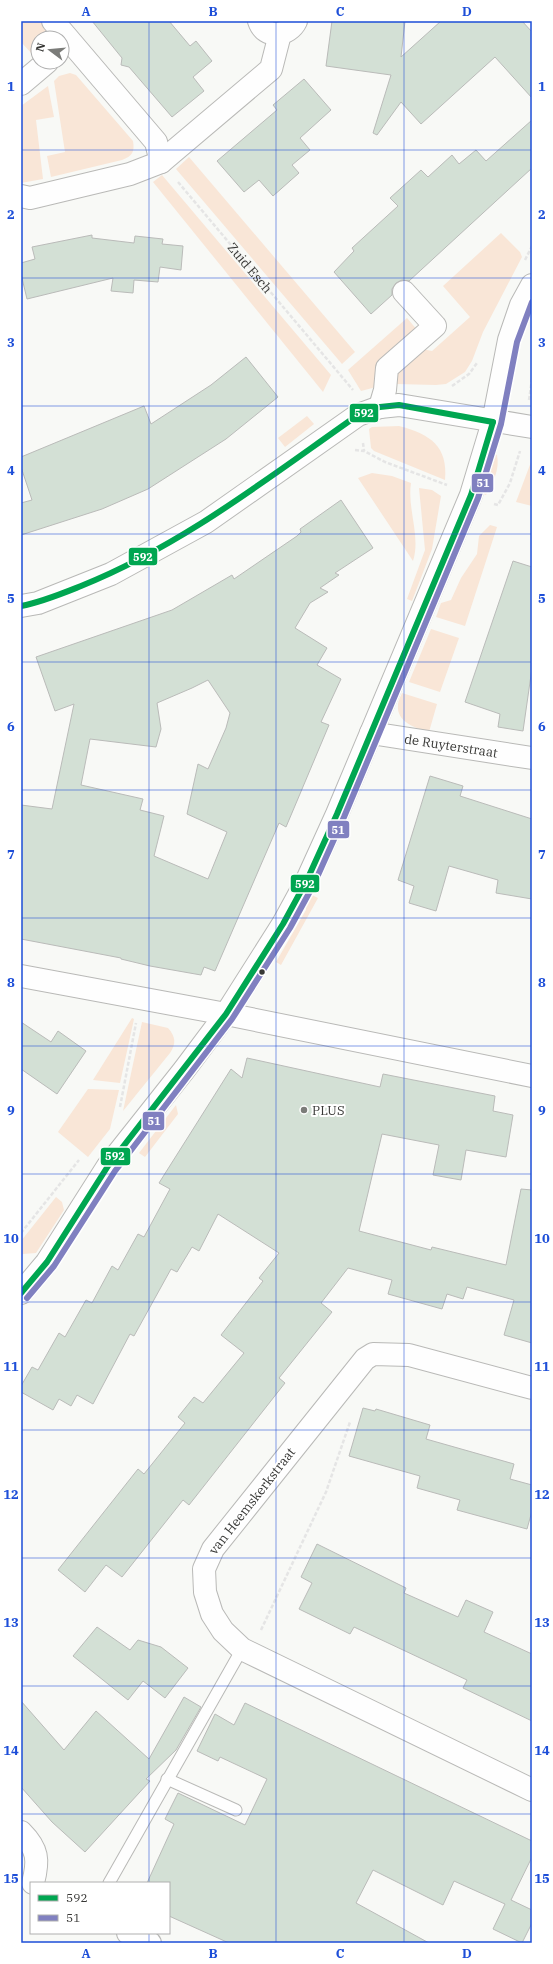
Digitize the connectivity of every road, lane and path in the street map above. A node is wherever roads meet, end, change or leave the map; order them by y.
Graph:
1 (53, 21) edge
2 (259, 21) edge
3 (288, 28) edge
4 (58, 30) edge
5 (70, 50) edge
6 (38, 70) edge
7 (21, 84) edge
8 (161, 162) junction
9 (21, 196) edge
10 (532, 285) edge
11 (404, 292) dead end
12 (340, 372) dead end
13 (380, 407) junction
14 (493, 422) junction
15 (532, 427) edge
16 (21, 606) edge
17 (371, 732) junction
18 (532, 758) edge
19 (21, 976) edge
20 (141, 999) junction
21 (226, 1014) junction
22 (532, 1076) edge
23 (118, 1115) dead end
24 (21, 1293) edge
25 (532, 1388) edge
26 (351, 1419) dead end
27 (246, 1652) junction
28 (167, 1779) junction
29 (532, 1790) edge
30 (236, 1810) dead end
31 (21, 1832) edge
32 (32, 1882) edge
33 (110, 1882) edge
34 (130, 1934) edge
35 (150, 1943) edge

1 - 4 street
2 - 3 street
3 - 8 street
5 - 8 street
6 - 7 street
8 - 9 street
8 - 12 path, Zuid Esch
10 - 14 street
11 - 13 street
13 - 14 street
13 - 16 street
14 - 15 street
14 - 17 street
17 - 18 street, de Ruyterstraat
17 - 21 street
19 - 20 street
20 - 21 street
20 - 23 path
21 - 22 street
21 - 24 street
25 - 27 street, van Heemskerkstraat
26 - 27 path
27 - 28 lane
27 - 29 street, van Heemskerkstraat
28 - 30 lane
28 - 33 lane
31 - 32 street
34 - 35 street

